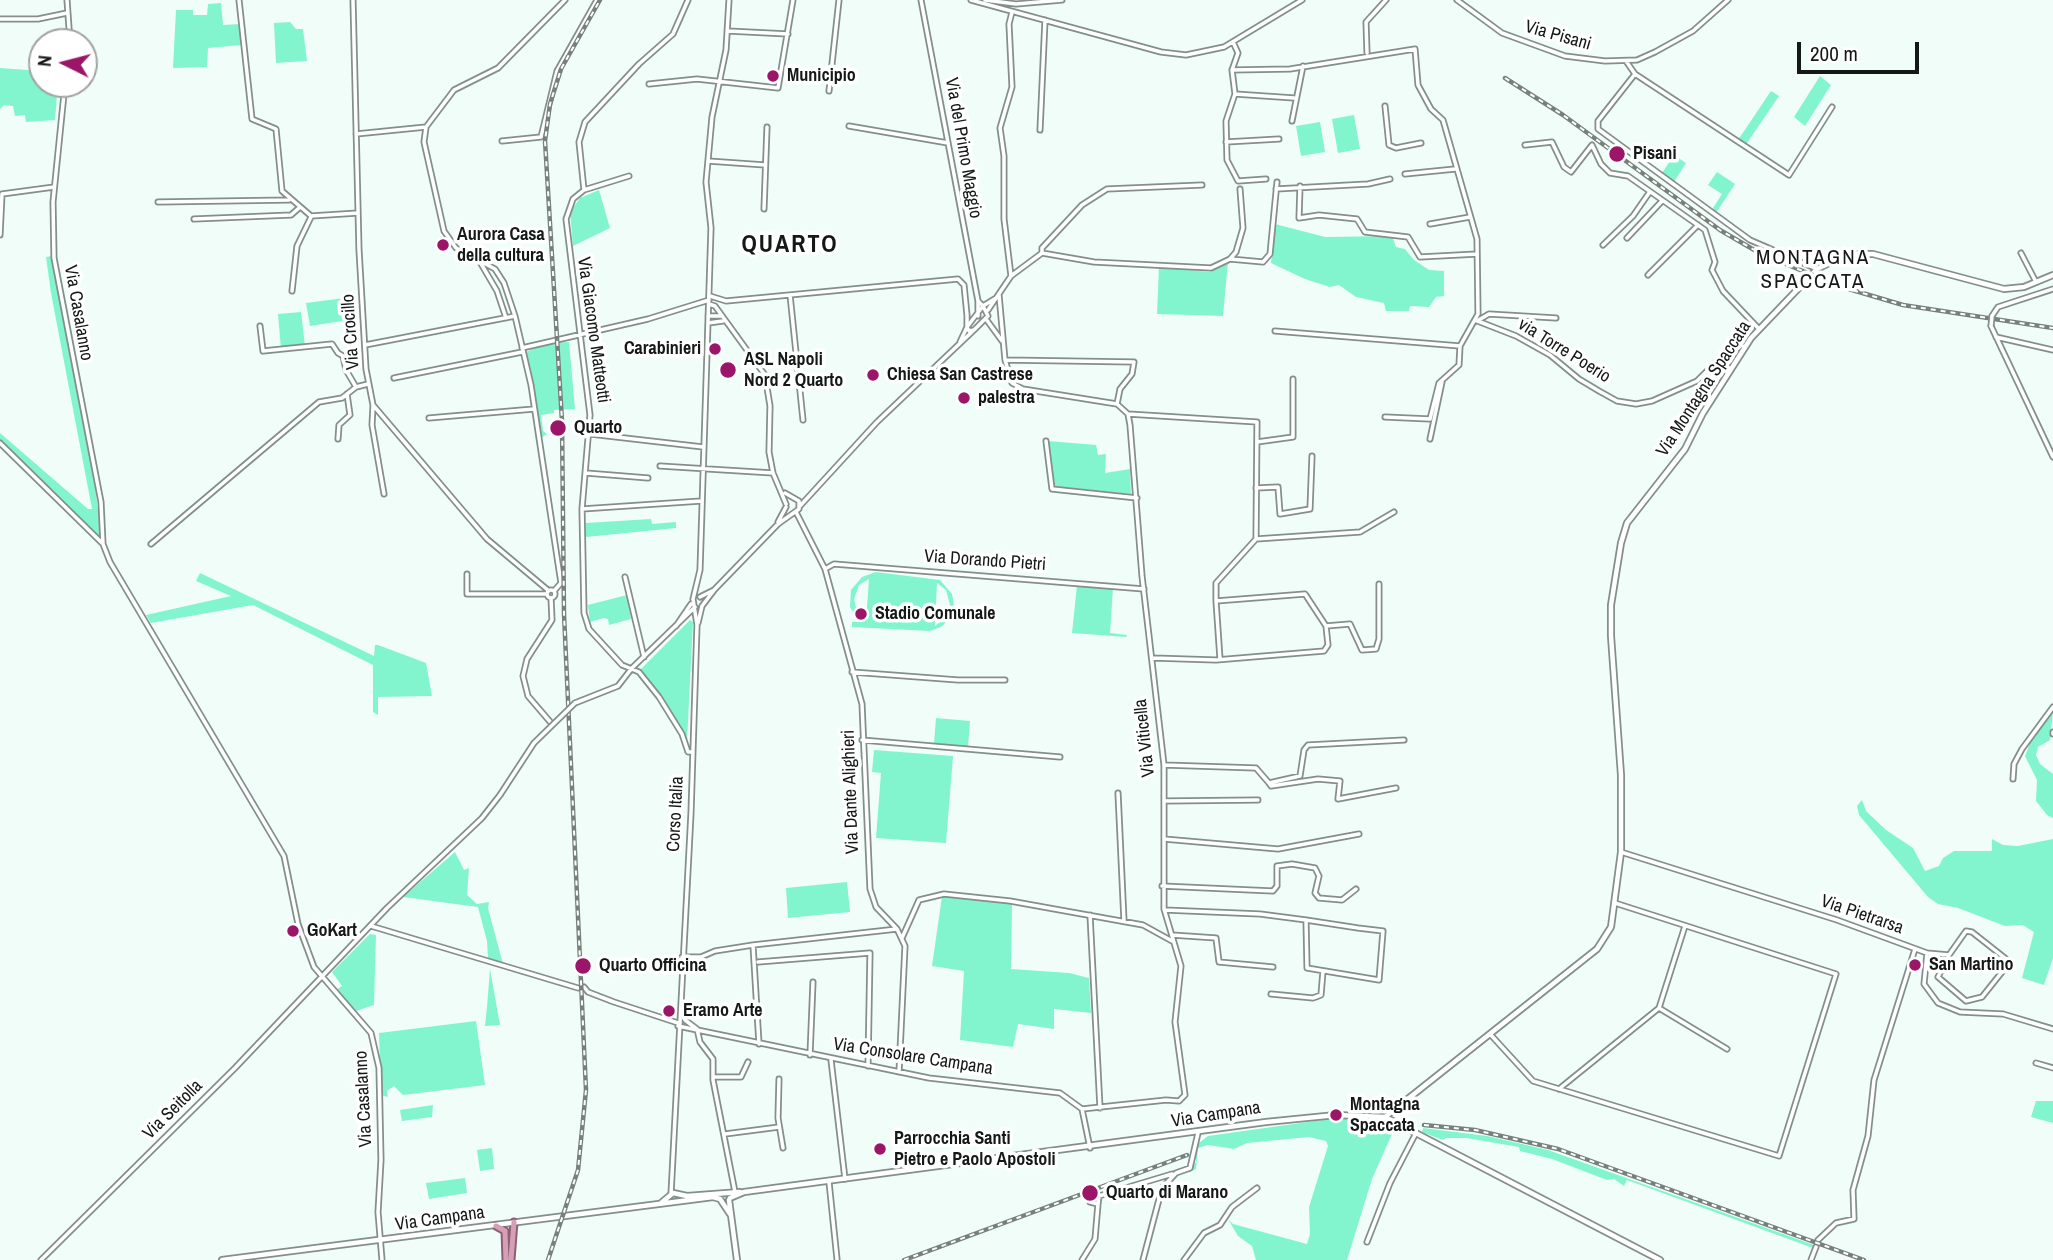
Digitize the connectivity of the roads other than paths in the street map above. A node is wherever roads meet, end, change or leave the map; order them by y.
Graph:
1 (67, 0) edge
2 (239, 0) edge
3 (353, 0) edge
4 (565, 0) edge
5 (597, 0) edge
6 (688, 0) edge
7 (729, 0) edge
8 (793, 0) edge
9 (839, 0) edge
10 (921, 0) edge
11 (971, 0) edge
12 (985, 0) edge
13 (1062, 0) edge
14 (1302, 0) edge
15 (1386, 0) edge
16 (1457, 0) edge
17 (1728, 0) edge
18 (1012, 12) junction
19 (67, 13) junction
20 (0, 19) edge
21 (1045, 20) junction
22 (71, 28) edge
23 (728, 31) junction
24 (788, 34) junction
25 (1233, 42) junction
26 (1367, 54) junction
27 (1626, 61) junction
28 (1303, 66) junction
29 (1232, 70) junction
30 (1635, 74) junction
31 (719, 83) junction
32 (649, 84) dead end
33 (830, 91) dead end
34 (1235, 94) junction
35 (64, 98) edge
36 (1294, 98) dead end
37 (1385, 106) dead end
38 (1832, 107) dead end
39 (1292, 121) dead end
40 (849, 126) dead end
41 (426, 127) junction
42 (767, 127) dead end
43 (1040, 130) dead end
44 (356, 134) junction
45 (1279, 139) dead end
46 (502, 141) dead end
47 (1226, 142) junction
48 (948, 143) junction
49 (1420, 143) dead end
50 (1525, 145) dead end
51 (708, 161) junction
52 (766, 165) junction
53 (1455, 169) junction
54 (1405, 174) dead end
55 (629, 176) dead end
56 (1266, 179) dead end
57 (1390, 179) dead end
58 (1277, 182) dead end
59 (1202, 185) dead end
60 (1300, 186) junction
61 (54, 187) junction
62 (1240, 189) dead end
63 (1276, 189) junction
64 (583, 190) junction
65 (1649, 193) junction
66 (289, 200) junction
67 (1662, 201) junction
68 (158, 202) dead end
69 (299, 208) junction
70 (764, 209) dead end
71 (358, 213) junction
72 (311, 216) junction
73 (1470, 217) junction
74 (194, 219) dead end
75 (1430, 224) dead end
76 (1698, 225) junction
77 (0, 235) edge
78 (1627, 237) dead end
79 (1603, 245) dead end
80 (1042, 253) junction
81 (2021, 253) dead end
82 (1477, 254) junction
83 (1230, 259) junction
84 (478, 260) junction
85 (491, 267) junction
86 (1817, 269) junction
87 (487, 272) junction
88 (1648, 275) dead end
89 (2053, 275) edge
90 (1011, 276) junction
91 (2036, 282) junction
92 (2053, 289) edge
93 (292, 291) dead end
94 (790, 295) junction
95 (997, 296) junction
96 (713, 301) junction
97 (978, 302) junction
98 (983, 306) junction
99 (988, 310) junction
100 (967, 315) junction
101 (515, 316) junction
102 (708, 316) junction
103 (722, 316) junction
104 (977, 317) junction
105 (506, 318) junction
106 (986, 318) junction
107 (1556, 318) dead end
108 (1476, 320) junction
109 (725, 321) junction
110 (708, 323) junction
111 (260, 326) dead end
112 (967, 327) junction
113 (1001, 328) junction
114 (995, 329) junction
115 (1759, 329) junction
116 (974, 330) junction
117 (1275, 331) dead end
118 (579, 335) junction
119 (1996, 337) junction
120 (960, 342) junction
121 (1003, 343) junction
122 (365, 345) junction
123 (1460, 346) junction
124 (1745, 347) junction
125 (523, 350) junction
126 (2053, 350) edge
127 (1005, 360) junction
128 (394, 378) dead end
129 (1293, 379) dead end
130 (1443, 380) junction
131 (368, 384) junction
132 (356, 387) junction
133 (347, 394) junction
134 (1117, 404) junction
135 (373, 405) junction
136 (534, 409) junction
137 (1128, 414) junction
138 (1385, 417) dead end
139 (429, 418) dead end
140 (803, 420) dead end
141 (590, 434) junction
142 (338, 439) dead end
143 (1430, 439) dead end
144 (1046, 442) dead end
145 (1257, 442) junction
146 (0, 443) edge
147 (703, 447) junction
148 (1312, 456) dead end
149 (2053, 457) edge
150 (660, 466) dead end
151 (702, 470) junction
152 (586, 473) junction
153 (773, 473) junction
154 (648, 478) dead end
155 (1256, 488) junction
156 (783, 492) junction
157 (809, 493) junction
158 (384, 494) dead end
159 (793, 498) junction
160 (1137, 498) junction
161 (701, 501) junction
162 (786, 505) junction
163 (800, 506) junction
164 (582, 509) junction
165 (795, 512) junction
166 (1394, 512) dead end
167 (778, 524) junction
168 (1256, 539) junction
169 (103, 544) junction
170 (151, 544) dead end
171 (825, 569) junction
172 (467, 574) dead end
173 (625, 578) dead end
174 (1379, 584) dead end
175 (1144, 589) junction
176 (714, 590) junction
177 (549, 592) junction
178 (700, 597) junction
179 (693, 600) junction
180 (1216, 601) junction
181 (703, 604) junction
182 (695, 607) junction
183 (685, 618) junction
184 (696, 623) junction
185 (1326, 626) junction
186 (675, 628) junction
187 (644, 658) junction
188 (1153, 658) junction
189 (1220, 659) junction
190 (632, 668) junction
191 (852, 672) junction
192 (1005, 680) dead end
193 (2053, 707) edge
194 (552, 724) junction
195 (863, 740) junction
196 (1404, 740) dead end
197 (693, 752) junction
198 (1060, 758) dead end
199 (1164, 765) junction
200 (2013, 779) dead end
201 (1269, 783) junction
202 (1396, 788) dead end
203 (1118, 793) dead end
204 (1258, 800) dead end
205 (1164, 801) junction
206 (1359, 834) dead end
207 (1164, 839) junction
208 (1621, 852) junction
209 (1162, 886) junction
210 (1356, 889) dead end
211 (1615, 904) junction
212 (1164, 909) junction
213 (1090, 915) junction
214 (1306, 920) junction
215 (1124, 922) junction
216 (371, 926) junction
217 (1685, 926) junction
218 (897, 929) junction
219 (1172, 935) junction
220 (902, 938) junction
221 (1174, 942) junction
222 (753, 945) junction
223 (1916, 948) junction
224 (1927, 953) junction
225 (1949, 955) junction
226 (682, 957) junction
227 (758, 962) dead end
228 (1273, 967) dead end
229 (1323, 971) junction
230 (320, 976) junction
231 (813, 982) dead end
232 (584, 987) dead end
233 (578, 988) dead end
234 (1271, 993) dead end
235 (1660, 1008) junction
236 (681, 1009) junction
237 (686, 1020) junction
238 (680, 1025) junction
239 (697, 1029) junction
240 (2053, 1029) edge
241 (1490, 1034) junction
242 (759, 1045) junction
243 (1727, 1049) dead end
244 (810, 1055) junction
245 (831, 1059) junction
246 (748, 1062) dead end
247 (2036, 1063) dead end
248 (868, 1066) junction
249 (2053, 1068) edge
250 (900, 1072) junction
251 (713, 1076) junction
252 (779, 1079) dead end
253 (1559, 1089) junction
254 (1100, 1108) junction
255 (1082, 1109) junction
256 (1385, 1117) junction
257 (779, 1127) junction
258 (1198, 1133) junction
259 (1416, 1133) junction
260 (725, 1134) junction
261 (783, 1148) dead end
262 (1090, 1148) junction
263 (1176, 1173) junction
264 (845, 1180) junction
265 (829, 1182) junction
266 (1257, 1188) dead end
267 (729, 1194) junction
268 (674, 1195) junction
269 (721, 1200) junction
270 (1090, 1202) dead end
271 (662, 1203) junction
272 (675, 1203) junction
273 (1098, 1204) junction
274 (730, 1214) junction
275 (511, 1223) junction
276 (496, 1226) junction
277 (505, 1231) junction
278 (1818, 1240) dead end
279 (380, 1241) junction
280 (1367, 1242) dead end
281 (1816, 1247) dead end
282 (837, 1259) edge
283 (41, 1260) edge
284 (222, 1260) edge
285 (382, 1260) edge
286 (506, 1260) edge
287 (511, 1260) edge
288 (737, 1260) edge
289 (1082, 1260) edge
290 (1143, 1260) edge
291 (1184, 1260) edge
292 (1660, 1260) edge
293 (1811, 1260) edge

1 - 19 street
2 - 66 street
3 - 44 street, Via Crocillo
4 - 41 street
5 - 46 street
6 - 64 street
7 - 23 street
8 - 24 street
9 - 33 street
10 - 48 street, Via del Primo Maggio
11 - 18 street
12 - 13 street
14 - 25 street
15 - 26 street
16 - 27 street, Via Pisani
17 - 27 street, Via Pisani
18 - 21 street
18 - 90 street
19 - 20 street
19 - 22 street
21 - 25 street
21 - 43 street
23 - 24 street
23 - 31 street
24 - 31 street
25 - 29 street
26 - 28 street
26 - 53 street
27 - 30 street
28 - 29 street
28 - 39 street
29 - 34 street
30 - 38 street
30 - 86 street
31 - 32 street
31 - 51 street
34 - 36 street
34 - 47 street
35 - 61 street, Via Casalanno
37 - 49 street
40 - 48 street
41 - 44 street
41 - 84 street
42 - 52 street
44 - 71 street, Via Crocillo
45 - 47 street
47 - 56 street
48 - 97 street, Via del Primo Maggio
50 - 65 street
51 - 52 street
51 - 96 street
52 - 70 street
53 - 54 street
53 - 73 street
55 - 64 street
57 - 60 street
58 - 63 street
59 - 80 street
60 - 63 street
60 - 82 street
61 - 77 street
61 - 169 street, Via Casalanno
62 - 83 street
63 - 83 street
64 - 118 street, Via Giacomo Matteotti
65 - 67 street
65 - 79 street
66 - 68 street
66 - 69 street
67 - 76 street
67 - 78 street
69 - 72 street
69 - 74 street
71 - 72 street
71 - 122 street, Via Crocillo
72 - 93 street
73 - 75 street
73 - 82 street
76 - 88 street
76 - 115 street
80 - 83 street
80 - 90 street
81 - 91 street
82 - 108 street
84 - 85 street
84 - 87 street
85 - 87 street
85 - 101 street
86 - 91 main road, Via Montagna Spaccata
86 - 115 main road, Via Montagna Spaccata
87 - 105 street
89 - 91 main road, Via Montagna Spaccata
90 - 95 street
92 - 119 street, bridge
94 - 96 street
94 - 100 street
94 - 140 street
95 - 98 street
95 - 99 street
95 - 113 street
96 - 102 street
96 - 103 street
96 - 118 street
97 - 98 street
97 - 104 street, Via del Primo Maggio
98 - 99 street
98 - 104 street
99 - 106 street
100 - 104 street
100 - 112 street
101 - 105 street
101 - 125 street
102 - 103 street
102 - 110 street
103 - 109 street
104 - 112 street
105 - 122 street
106 - 114 street
106 - 116 street
107 - 108 street
108 - 123 street
108 - 124 street, via Torre Poerio
109 - 110 street
109 - 153 street
110 - 147 street
111 - 132 street
112 - 116 street
112 - 120 street
113 - 114 street
113 - 121 street
114 - 121 street
115 - 124 main road, Via Montagna Spaccata
116 - 120 street
117 - 123 street
118 - 125 street
118 - 141 street, Via Giacomo Matteotti
119 - 126 street
119 - 149 street
120 - 157 street
121 - 127 street
122 - 131 street, Via Crocillo
123 - 130 street
124 - 208 main road, Via Montagna Spaccata
125 - 128 street
125 - 136 street
127 - 134 street
127 - 134 street
129 - 145 street
130 - 138 street
130 - 143 street
131 - 132 street
131 - 135 street, Via Crocillo
132 - 133 street
133 - 142 street
133 - 170 street
134 - 137 street
135 - 158 street
135 - 177 street, Via Crocillo
136 - 139 street
136 - 177 street
137 - 145 street
137 - 160 street, Via Viticella
141 - 147 street
141 - 152 street, Via Giacomo Matteotti
144 - 160 street
145 - 155 street
146 - 169 street
147 - 151 street
148 - 155 street
150 - 151 street
151 - 153 street
151 - 161 street
152 - 154 street
152 - 164 street, Via Giacomo Matteotti
153 - 156 street
155 - 168 street
156 - 159 street
156 - 162 street
157 - 159 street
157 - 163 street
159 - 162 street
159 - 163 street
160 - 175 street, Via Viticella
161 - 164 street
161 - 179 street
162 - 165 street
162 - 167 street
163 - 165 street
164 - 190 street, Via Giacomo Matteotti
165 - 167 street
165 - 171 street, Via Dante Alighieri
166 - 168 street
167 - 176 street
168 - 180 street
169 - 230 street, Via Casalanno
171 - 175 street, Via Dorando Pietri
171 - 191 street, Via Dante Alighieri
172 - 177 street
173 - 187 street
174 - 185 street
175 - 188 street, Via Viticella
176 - 178 street
176 - 181 street
177 - 194 street, Via Crocillo
178 - 179 street
178 - 181 street
179 - 182 street
179 - 186 street
180 - 185 street
180 - 189 street
181 - 182 street
181 - 184 street
182 - 183 street
182 - 184 street
183 - 184 street
183 - 186 street
184 - 197 street, Corso Italia
185 - 189 street
186 - 187 street
187 - 190 street
188 - 189 street
188 - 199 street, Via Viticella
190 - 194 street, Via Seitolla, bridge
190 - 197 street, Via Giacomo Matteotti
191 - 192 street
191 - 195 street, Via Dante Alighieri
193 - 200 street
194 - 216 street, Via Seitolla, bridge
195 - 198 street
195 - 218 street, Via Dante Alighieri
196 - 201 street
197 - 226 street, Corso Italia
199 - 201 street
199 - 205 street, Via Viticella
201 - 202 street
203 - 215 street
204 - 205 street
205 - 207 street, Via Viticella
206 - 207 street
207 - 209 street, Via Viticella
208 - 211 main road, Via Montagna Spaccata
208 - 223 street, Via Pietrarsa
209 - 210 street
209 - 212 street, Via Viticella
211 - 217 street
211 - 241 main road, Via Montagna Spaccata
212 - 214 street
212 - 219 street, Via Viticella
213 - 215 street
213 - 220 street
213 - 254 street
214 - 229 street
214 - 229 street
215 - 221 street
216 - 230 street, Via Seitolla
216 - 233 street
217 - 235 street
217 - 253 street
218 - 220 street, Via Dante Alighieri
218 - 222 street
219 - 221 street, Via Viticella
219 - 228 street
220 - 250 street, Via Dante Alighieri
221 - 254 street, Via Viticella
222 - 226 street
222 - 242 street
223 - 224 street, Via Pietrarsa
223 - 278 street
224 - 225 street, Via Pietrarsa
224 - 240 street
225 - 225 street
226 - 236 street, Corso Italia
227 - 248 street
229 - 234 street
230 - 279 street, Via Casalanno
230 - 283 street, Via Seitolla
231 - 244 street
232 - 238 street
235 - 243 street
235 - 253 street
236 - 237 street, Corso Italia
236 - 238 street, Corso Italia
237 - 238 street
237 - 238 street
237 - 239 street, Via Consolare Campana
238 - 239 street, Via Consolare Campana
238 - 268 street, Corso Italia
239 - 242 street, Via Consolare Campana
239 - 251 street
241 - 253 street
241 - 256 main road, Via Montagna Spaccata
242 - 244 street, Via Consolare Campana
244 - 245 street, Via Consolare Campana
245 - 248 street, Via Consolare Campana
245 - 264 street
246 - 251 street
247 - 249 street
248 - 250 street, Via Consolare Campana
250 - 255 street, Via Consolare Campana
251 - 260 street
252 - 257 street
254 - 255 street, Via Viticella
255 - 262 street
256 - 258 main road, Via Campana
256 - 259 main road, Via Campana
257 - 260 street
257 - 261 street
258 - 262 main road, Via Campana
258 - 263 street
259 - 280 street
259 - 292 main road, Via Campana
260 - 267 street
262 - 264 main road, Via Campana
263 - 273 street
263 - 290 street
264 - 265 main road, Via Campana
265 - 267 main road, Via Campana
265 - 282 street
266 - 291 street
267 - 268 main road, Via Campana
267 - 269 main road, Via Campana
267 - 274 main road
268 - 271 main road
268 - 272 main road
268 - 272 main road
269 - 272 main road, Via Campana
269 - 274 main road
270 - 273 street
271 - 272 main road, Via Campana
271 - 275 main road, Via Campana
273 - 289 street
274 - 288 main road
275 - 276 main road, Via Campana
275 - 277 highway
275 - 287 highway
276 - 277 highway
276 - 279 main road, Via Campana
277 - 286 highway
279 - 284 main road, Via Campana
279 - 285 street, Via Casalanno
281 - 293 street

